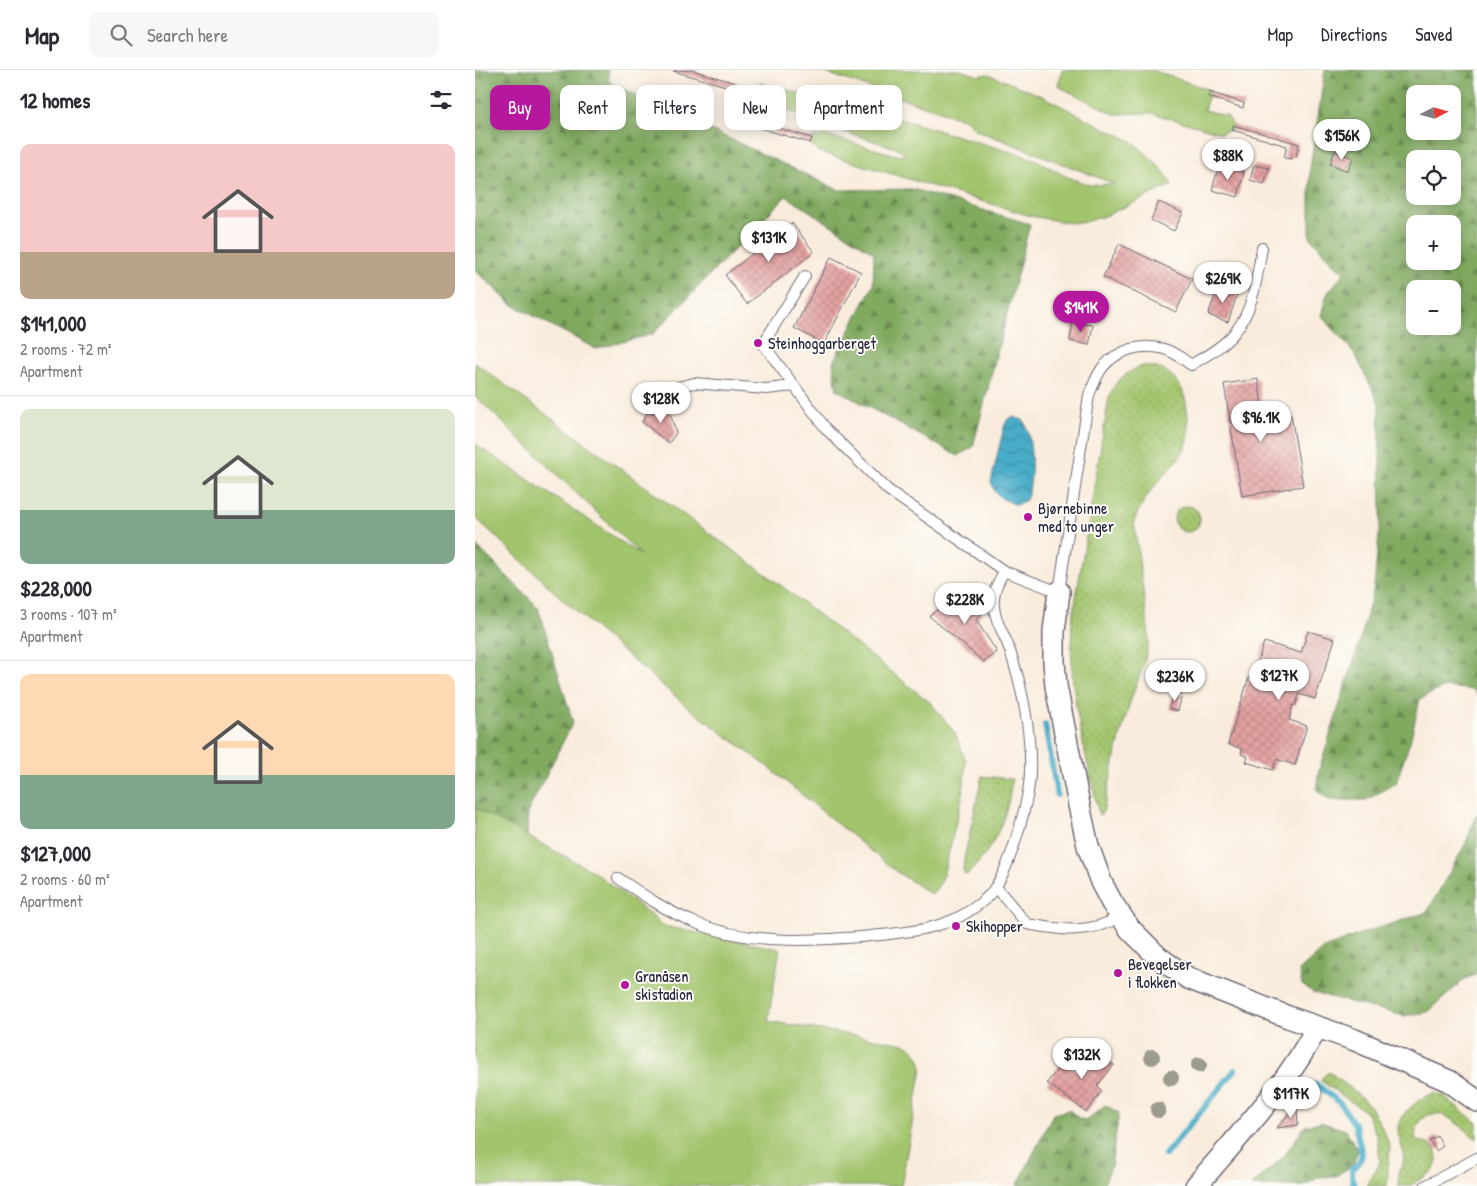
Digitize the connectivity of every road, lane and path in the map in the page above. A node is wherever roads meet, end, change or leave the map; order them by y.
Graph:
1 (1262, 248) dead end
2 (805, 276) dead end
3 (794, 386) junction
4 (640, 396) dead end
5 (1004, 571) junction
6 (1059, 592) junction
7 (618, 878) dead end
8 (996, 887) junction
9 (1121, 916) junction
10 (1317, 1027) junction
11 (1477, 1101) edge
12 (1477, 1158) edge
13 (1197, 1186) edge
14 (1425, 1186) edge

1 - 6 lane
2 - 3 lane
3 - 4 lane
3 - 5 lane
5 - 6 lane
5 - 8 lane
6 - 9 street
7 - 8 lane
8 - 9 lane
9 - 10 street
10 - 11 street
10 - 13 street
12 - 14 lane

